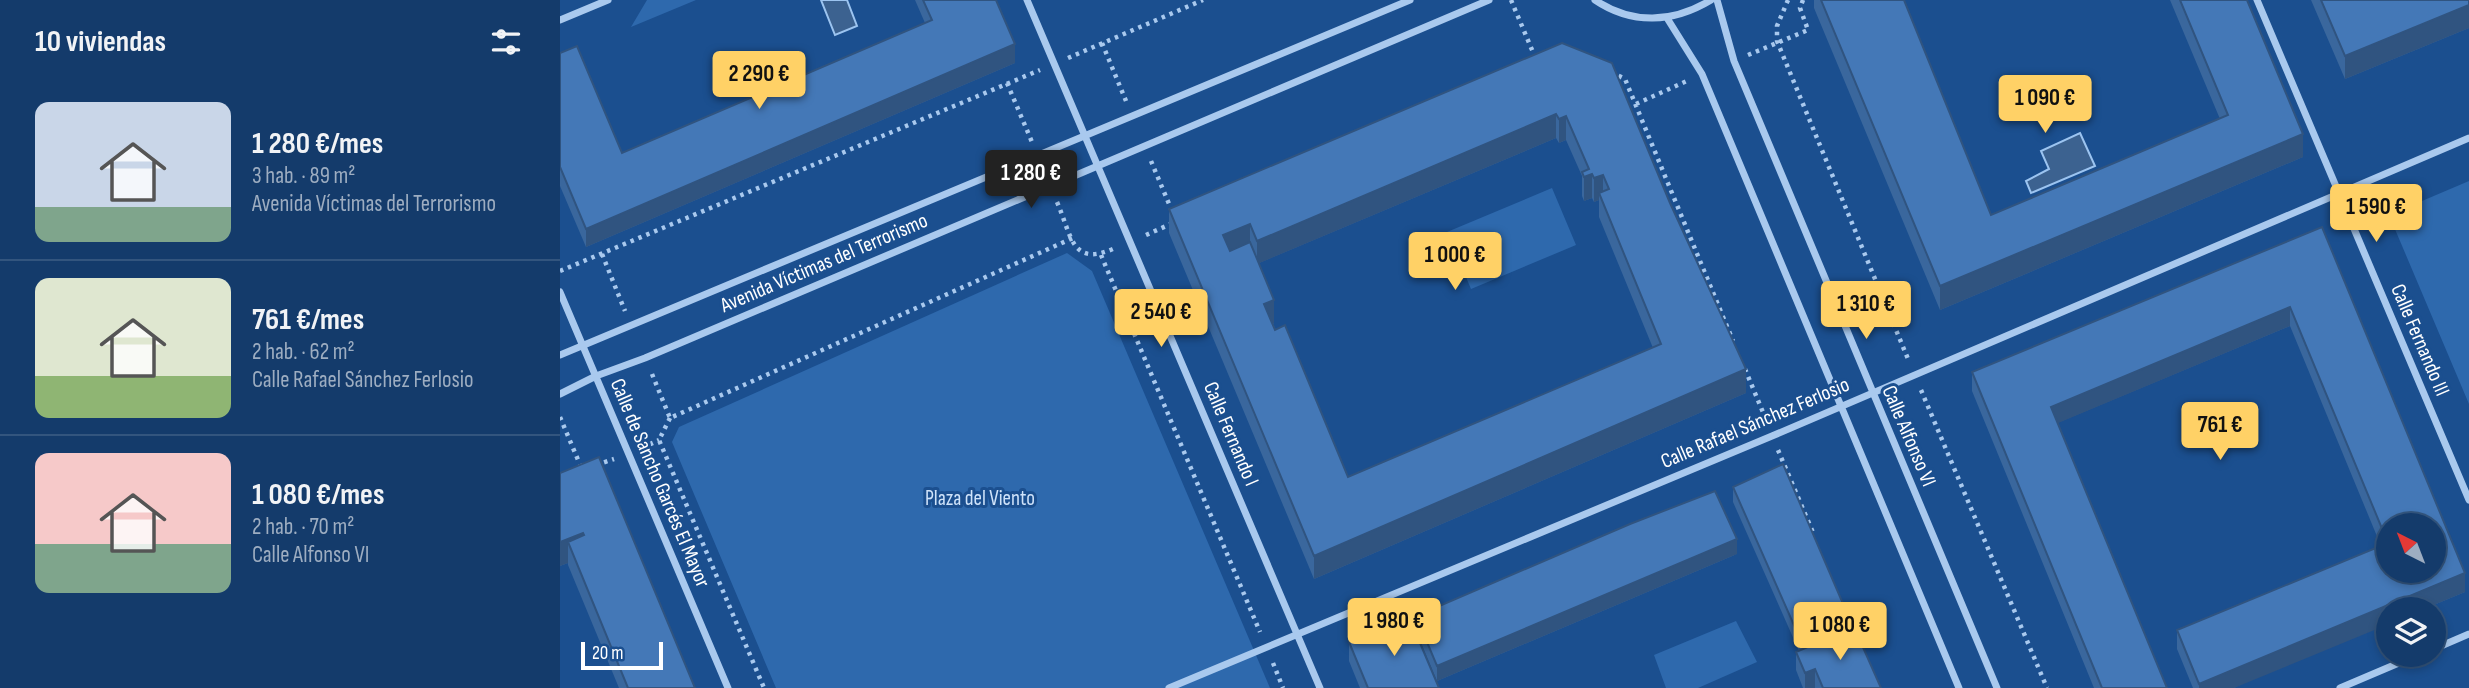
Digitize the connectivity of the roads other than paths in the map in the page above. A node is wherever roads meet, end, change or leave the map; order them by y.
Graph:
1 (592, 0) edge
2 (608, 0) edge
3 (1027, 0) edge
4 (1410, 0) edge
5 (1489, 0) edge
6 (1595, 0) edge
7 (1711, 0) edge
8 (1717, 0) edge
9 (2257, 0) edge
10 (587, 9) junction
11 (1667, 18) junction
12 (560, 20) edge
13 (1085, 136) junction
14 (2469, 138) edge
15 (1098, 167) junction
16 (2339, 193) junction
17 (560, 292) edge
18 (583, 346) junction
19 (560, 355) edge
20 (596, 376) junction
21 (1872, 392) junction
22 (560, 394) edge
23 (1841, 405) junction
24 (2469, 500) edge
25 (1297, 634) junction
26 (2469, 634) edge
27 (2446, 644) edge
28 (2389, 667) edge
29 (727, 688) edge
30 (1169, 688) edge
31 (1320, 688) edge
32 (1959, 688) edge
33 (1997, 688) edge
34 (2340, 688) edge

1 - 10 street
2 - 10 street
3 - 13 street, Calle Fernando I
4 - 13 street, Avenida Víctimas del Terrorismo
5 - 15 street, Avenida Víctimas del Terrorismo
6 - 11 street
7 - 11 street
8 - 21 street, Calle Alfonso VI
9 - 16 street, Calle Fernando III
10 - 12 street
11 - 23 street
13 - 15 street, Calle Fernando I
13 - 18 street, Avenida Víctimas del Terrorismo
14 - 16 street, Calle Rafael Sánchez Ferlosio
15 - 20 street, Avenida Víctimas del Terrorismo
15 - 25 street, Calle Fernando I
16 - 21 street, Calle Rafael Sánchez Ferlosio
16 - 24 street, Calle Fernando III
17 - 18 street, Calle de Sancho Garcés El Mayor
18 - 19 street, Avenida Víctimas del Terrorismo
18 - 20 street, Calle de Sancho Garcés El Mayor
20 - 22 street, Avenida Víctimas del Terrorismo
20 - 29 street, Calle de Sancho Garcés El Mayor
21 - 23 street, Calle Rafael Sánchez Ferlosio
21 - 33 street, Calle Alfonso VI
23 - 25 street, Calle Rafael Sánchez Ferlosio
23 - 32 street
25 - 30 street, Calle Rafael Sánchez Ferlosio
25 - 31 street, Calle Fernando I
26 - 27 street
28 - 34 street

